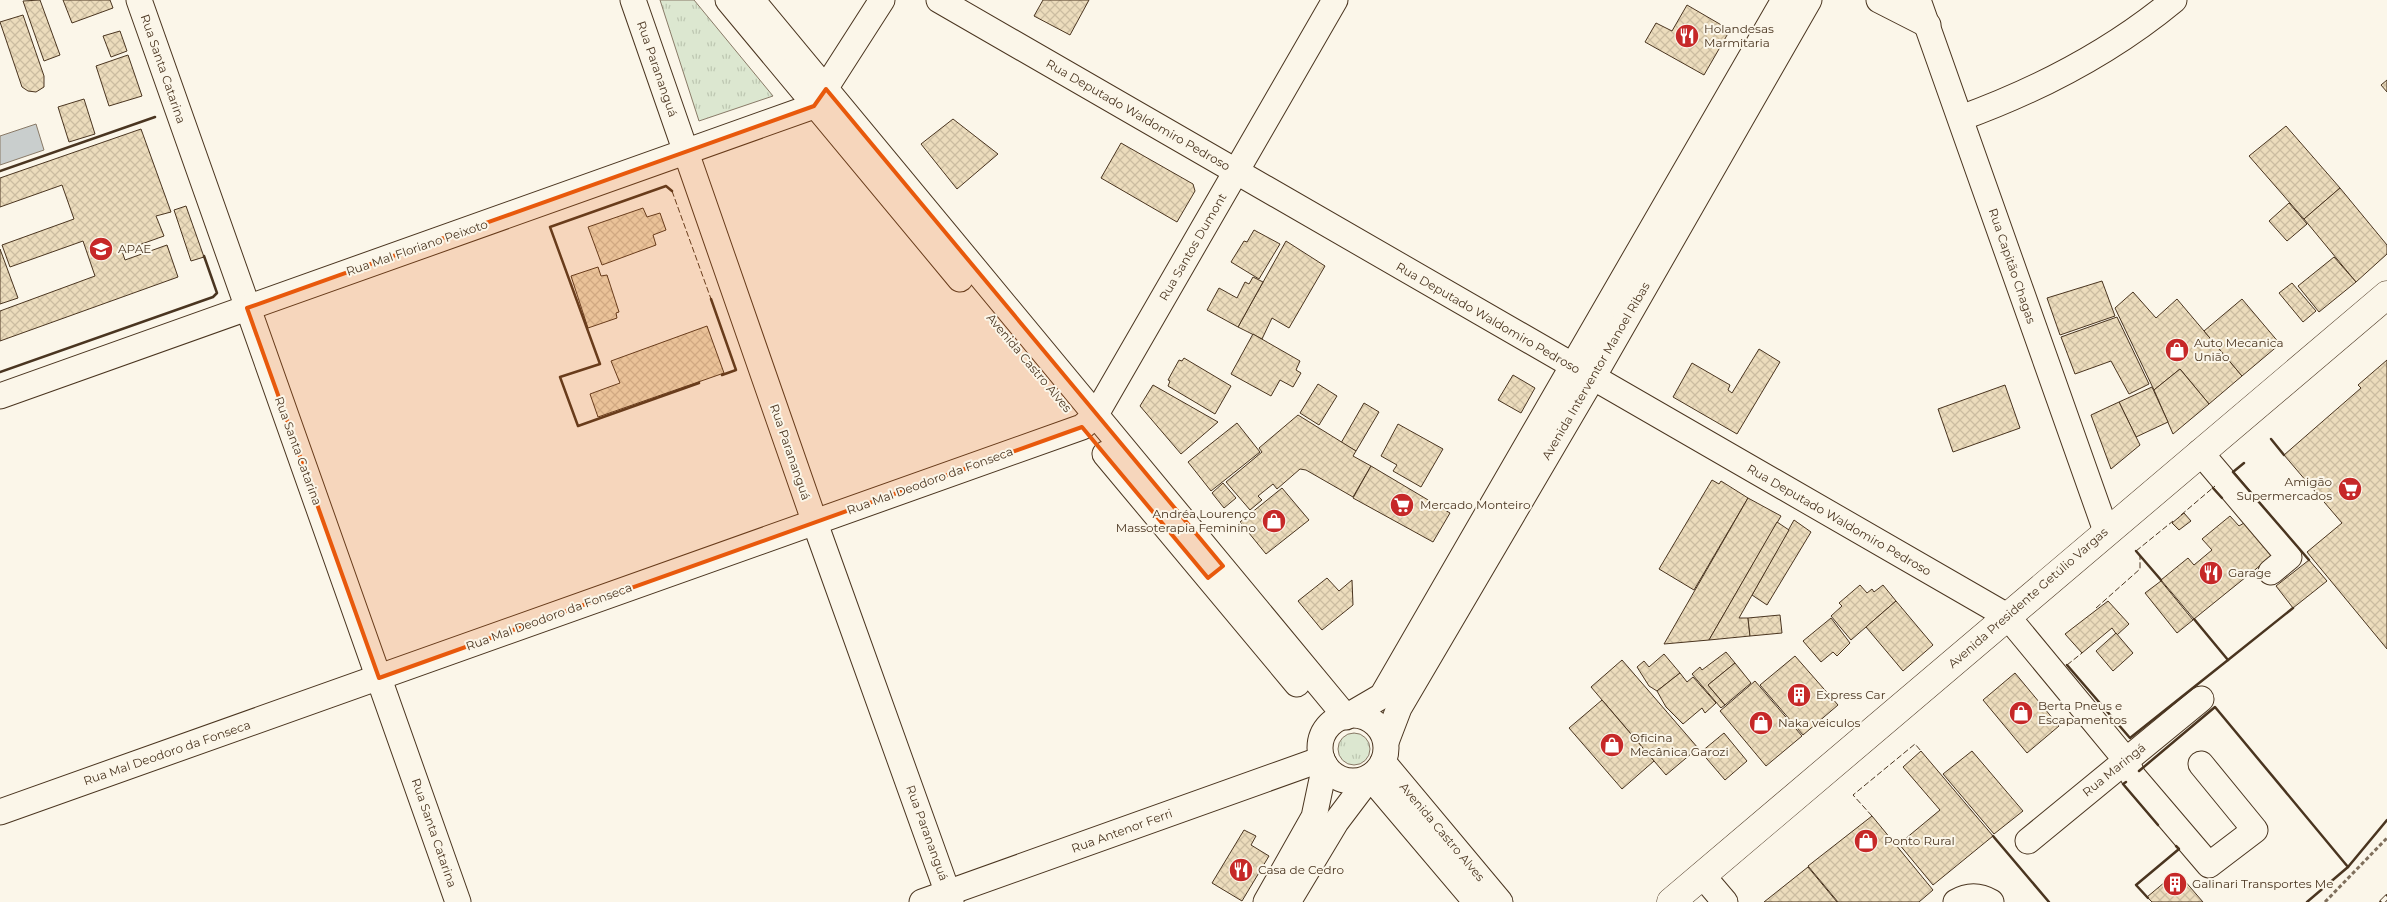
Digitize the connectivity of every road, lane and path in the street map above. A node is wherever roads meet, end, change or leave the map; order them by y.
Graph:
1 (139, 0) edge
2 (633, 0) edge
3 (728, 0) edge
4 (752, 0) edge
5 (882, 0) edge
6 (939, 0) edge
7 (1335, 0) edge
8 (1784, 0) edge
9 (1809, 0) edge
10 (1880, 0) edge
11 (1918, 0) edge
12 (2174, 0) edge
13 (1928, 25) junction
14 (820, 98) junction
15 (1960, 118) junction
16 (685, 153) junction
17 (1236, 172) junction
18 (2387, 295) edge
19 (247, 308) junction
20 (1583, 373) junction
21 (0, 396) edge
22 (1088, 421) junction
23 (2200, 452) junction
24 (815, 523) junction
25 (2106, 531) junction
26 (2271, 572) dead end
27 (2007, 616) junction
28 (379, 678) junction
29 (2201, 699) dead end
30 (1338, 720) junction
31 (1380, 760) junction
32 (2126, 760) junction
33 (1323, 762) junction
34 (2201, 764) dead end
35 (0, 812) edge
36 (2387, 838) edge
37 (2028, 841) dead end
38 (1702, 875) junction
39 (950, 897) edge
40 (1679, 899) edge
41 (458, 902) edge
42 (922, 902) edge
43 (1266, 902) edge
44 (1288, 902) edge
45 (1476, 902) edge
46 (1500, 902) edge
47 (1725, 902) edge
48 (1956, 902) edge
49 (1991, 902) edge
50 (2325, 902) edge

1 - 19 street, Rua Santa Catarina
2 - 16 street, Rua Parananguá
3 - 14 street, Avenida Castro Alves
4 - 14 street, Avenida Castro Alves
5 - 14 street
6 - 17 street, Rua Deputado Waldomiro Pedroso
7 - 17 street, Rua Santos Dumont
8 - 20 street, Avenida Interventor Manoel Ribas
9 - 20 street, Avenida Interventor Manoel Ribas
10 - 13 street
11 - 13 street, Rua Capitão Chagas
12 - 15 street
13 - 15 street, Rua Capitão Chagas
14 - 16 street, Rua Mal Floriano Peixoto
14 - 22 street, Avenida Castro Alves
15 - 25 street, Rua Capitão Chagas
16 - 19 street, Rua Mal Floriano Peixoto
16 - 24 street, Rua Parananguá
17 - 20 street, Rua Deputado Waldomiro Pedroso
17 - 22 street, Rua Santos Dumont
18 - 23 main road, Avenida Presidente Getúlio Vargas
19 - 21 street, Rua Mal Floriano Peixoto
19 - 28 street, Rua Santa Catarina
20 - 27 street, Rua Deputado Waldomiro Pedroso
20 - 30 street, Avenida Interventor Manoel Ribas
20 - 31 street, Avenida Interventor Manoel Ribas
22 - 24 street, Rua Mal Deodoro da Fonseca
22 - 30 street, Avenida Castro Alves
23 - 25 main road, Avenida Presidente Getúlio Vargas
23 - 26 street
24 - 28 street, Rua Mal Deodoro da Fonseca
24 - 39 street, Rua Parananguá
25 - 27 main road, Avenida Presidente Getúlio Vargas
27 - 32 street, Rua Deputado Waldomiro Pedroso
27 - 38 main road, Avenida Presidente Getúlio Vargas
28 - 35 street, Rua Mal Deodoro da Fonseca
28 - 41 street, Rua Santa Catarina
29 - 32 street, Rua Maringá
30 - 31 street
30 - 33 street
31 - 33 street
31 - 44 street, Avenida Interventor Manoel Ribas
31 - 45 street, Avenida Castro Alves
31 - 46 street, Avenida Castro Alves
32 - 34 street, Rua Deputado Waldomiro Pedroso
32 - 37 street, Rua Maringá
33 - 39 street, Rua Antenor Ferri
33 - 43 street
36 - 50 path
38 - 40 main road, Avenida Presidente Getúlio Vargas
38 - 47 street
39 - 42 street, Rua Antenor Ferri
48 - 49 street

